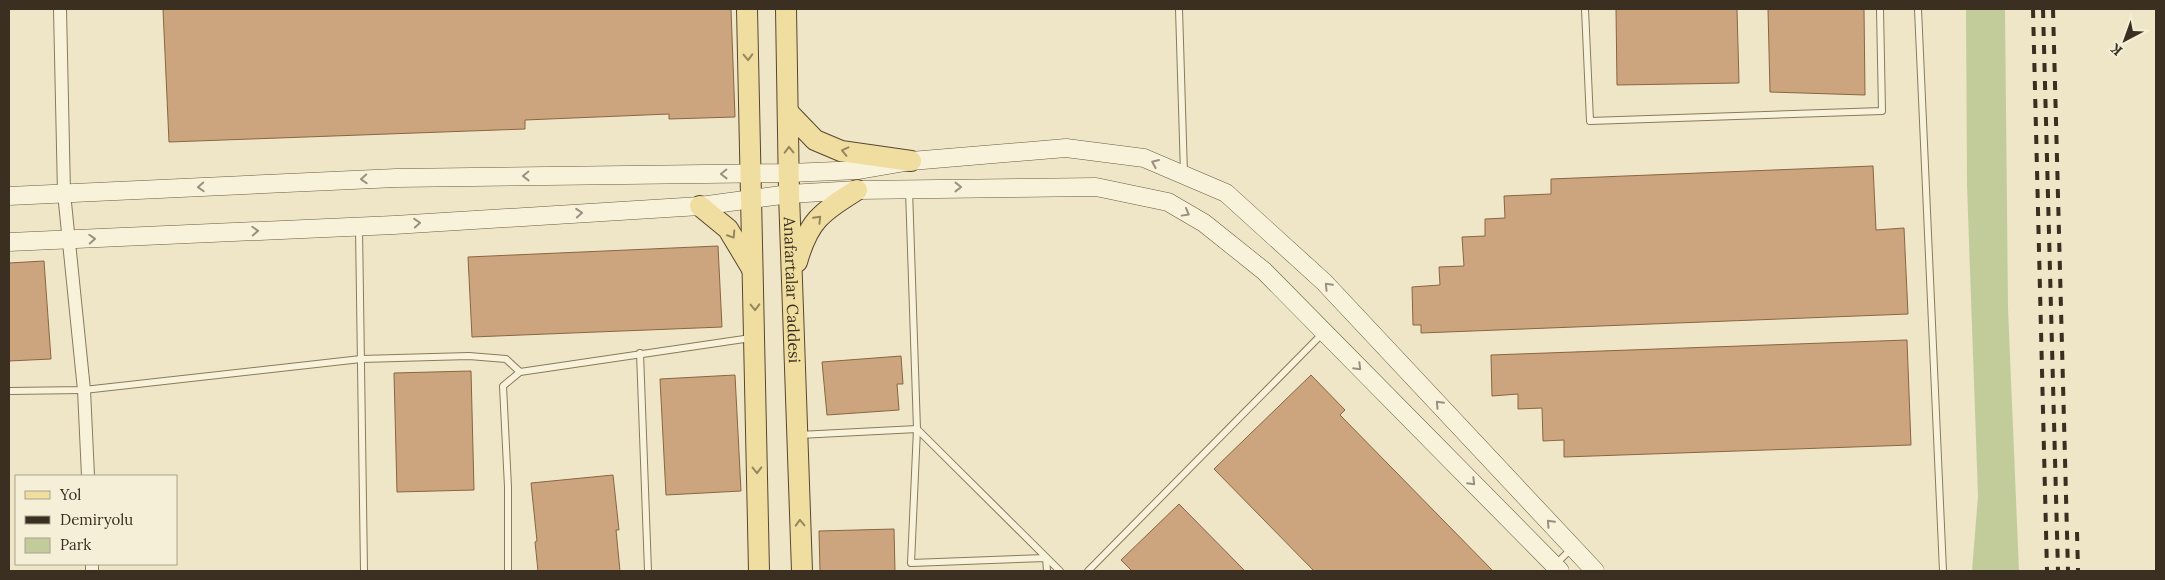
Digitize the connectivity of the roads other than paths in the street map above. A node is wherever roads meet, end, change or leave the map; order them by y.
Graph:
1 (60, 9) edge
2 (747, 9) edge
3 (786, 9) edge
4 (1179, 9) edge
5 (1585, 9) edge
6 (1880, 9) edge
7 (1918, 9) edge
8 (788, 112) junction
9 (911, 161) junction
10 (790, 173) junction
11 (752, 174) junction
12 (1184, 175) junction
13 (909, 188) junction
14 (857, 190) junction
15 (64, 193) junction
16 (789, 194) junction
17 (9, 196) edge
18 (752, 200) junction
19 (700, 206) junction
20 (359, 226) junction
21 (68, 240) junction
22 (9, 242) edge
23 (754, 272) junction
24 (792, 278) junction
25 (1324, 332) junction
26 (755, 337) junction
27 (640, 353) junction
28 (361, 359) junction
29 (520, 372) junction
30 (84, 390) junction
31 (9, 391) edge
32 (917, 429) junction
33 (797, 435) junction
34 (88, 475) edge
35 (1573, 547) junction
36 (1046, 558) junction
37 (911, 563) junction
38 (1556, 569) edge
39 (364, 571) edge
40 (508, 571) edge
41 (648, 571) edge
42 (759, 571) edge
43 (802, 571) edge
44 (911, 571) edge
45 (1047, 571) edge
46 (1060, 571) edge
47 (1088, 571) edge
48 (1595, 571) edge
49 (1944, 571) edge

1 - 15 street
2 -> 11 main road
3 - 8 main road, Anafartalar Caddesi
4 - 12 lane
5 - 6 lane
7 - 49 lane
9 -> 8 main road
10 -> 8 main road, Anafartalar Caddesi
9 - 10 main road
12 -> 9 main road
10 - 11 main road
10 - 16 main road, Anafartalar Caddesi
11 -> 15 main road
11 - 18 main road
35 -> 12 main road
13 - 14 main road
13 -> 25 main road
13 - 32 lane
14 - 16 main road
24 -> 14 main road
15 - 17 main road
15 - 21 street
16 - 18 main road
16 - 24 main road, Anafartalar Caddesi
18 - 19 main road
18 - 23 main road
20 -> 19 main road
19 -> 23 main road
21 -> 20 main road
20 - 28 lane
21 - 22 main road
21 - 30 street
23 -> 26 main road
24 - 33 main road, Anafartalar Caddesi
25 -> 38 main road
25 - 47 lane
26 - 27 lane
26 -> 42 main road
27 - 29 lane
27 - 41 lane
28 - 29 lane
28 - 30 lane
28 - 39 lane
29 - 40 lane
30 - 31 lane
30 - 34 street
32 - 33 lane
32 - 36 lane
32 - 37 lane
43 -> 33 main road, Anafartalar Caddesi
35 - 38 lane
35 - 48 main road
36 - 37 lane
36 - 45 lane
36 - 46 lane
37 - 44 lane

